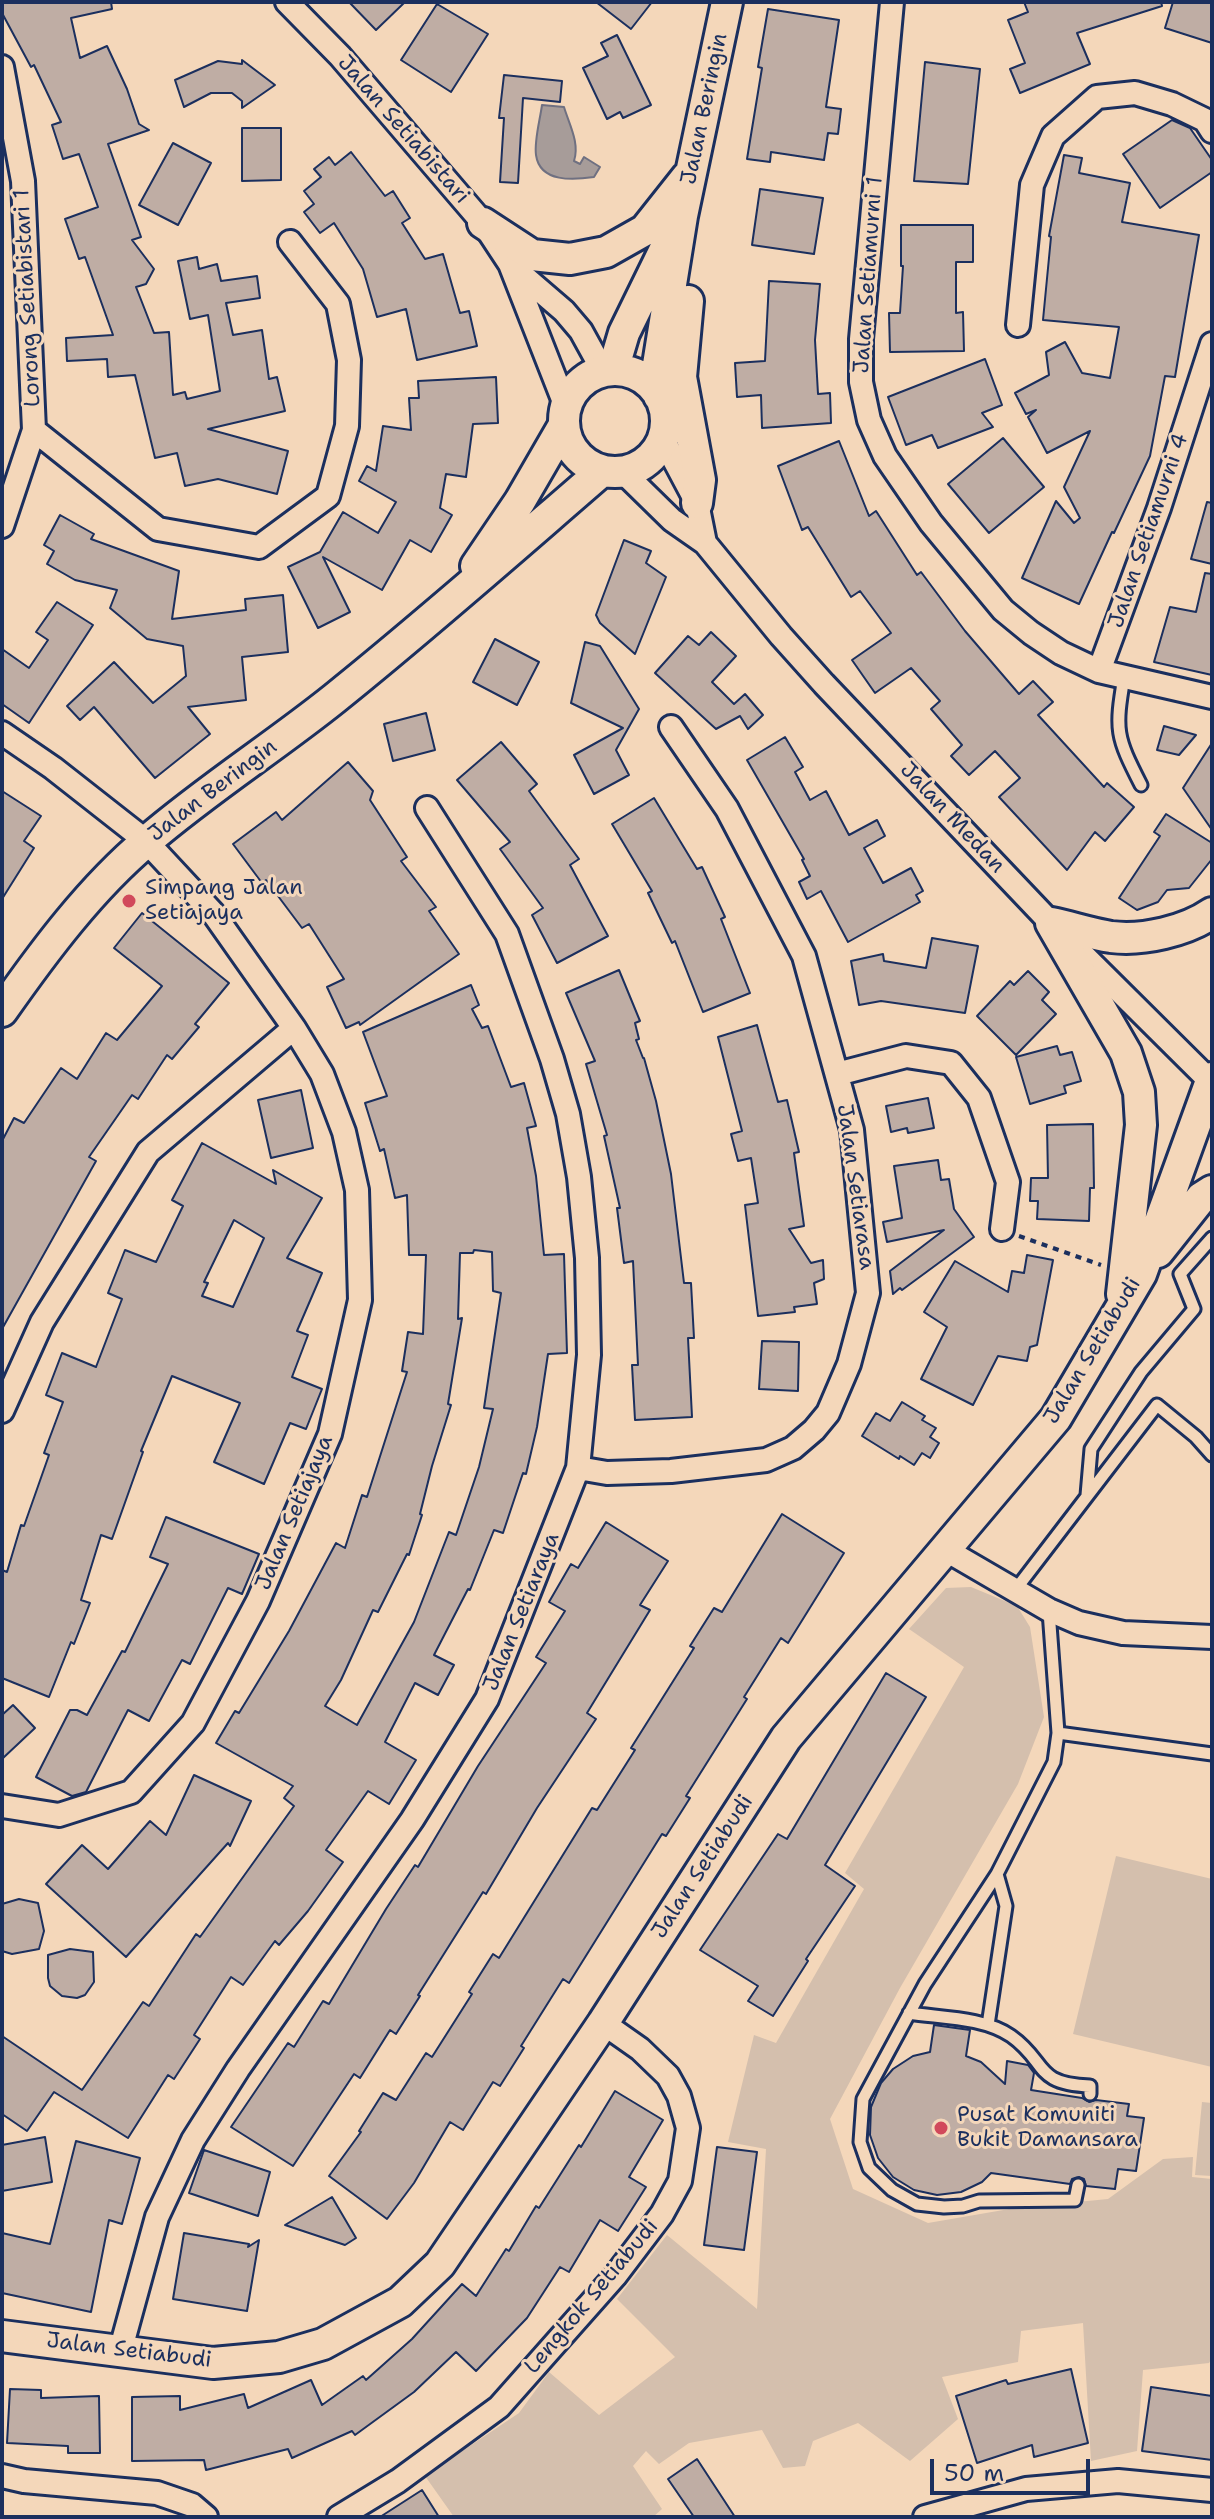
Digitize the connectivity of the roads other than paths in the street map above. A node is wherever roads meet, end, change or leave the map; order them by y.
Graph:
1 (287, 2) edge
2 (727, 2) edge
3 (892, 2) edge
4 (2, 67) edge
5 (1212, 131) edge
6 (691, 173) junction
7 (682, 216) junction
8 (483, 223) junction
9 (290, 242) dead end
10 (510, 264) junction
11 (1018, 325) dead end
12 (1212, 344) edge
13 (608, 370) junction
14 (659, 396) junction
15 (565, 416) junction
16 (34, 430) junction
17 (663, 439) junction
18 (612, 471) junction
19 (697, 503) junction
20 (2, 526) edge
21 (705, 543) junction
22 (453, 601) junction
23 (1099, 671) junction
24 (1124, 677) junction
25 (1212, 697) edge
26 (671, 727) dead end
27 (2, 733) edge
28 (1141, 785) dead end
29 (427, 808) dead end
30 (146, 841) junction
31 (1212, 913) edge
32 (1051, 923) junction
33 (2, 1011) edge
34 (294, 1028) junction
35 (837, 1074) junction
36 (1212, 1081) edge
37 (1212, 1191) edge
38 (1002, 1229) road end
39 (1212, 1238) edge
40 (1132, 1274) junction
41 (2, 1411) edge
42 (1212, 1455) edge
43 (578, 1468) junction
44 (1087, 1495) junction
45 (946, 1550) junction
46 (1016, 1589) junction
47 (1049, 1610) junction
48 (1212, 1637) edge
49 (1058, 1733) junction
50 (1212, 1754) edge
51 (2, 1806) edge
52 (997, 1874) junction
53 (909, 2013) junction
54 (603, 2023) junction
55 (988, 2025) junction
56 (1090, 2094) dead end
57 (1078, 2185) dead end
58 (2, 2336) edge
59 (120, 2352) junction
60 (2, 2476) edge
61 (1212, 2490) edge
62 (206, 2517) edge
63 (339, 2517) edge
64 (925, 2517) edge

1 - 8 street, Jalan Setiabistari
2 - 6 street, Jalan Beringin
3 - 23 street, Jalan Setiamurni 1
4 - 16 street, Lorong Setiabistari 1
5 - 11 street
6 - 7 street, Jalan Beringin
6 - 8 street
6 - 19 street
7 - 13 street, Jalan Beringin
7 - 14 street, Jalan Beringin
8 - 10 street, Jalan Setiabistari
9 - 16 street
10 - 13 street, Jalan Setiabistari
10 - 15 street, Jalan Setiabistari
12 - 23 street, Jalan Setiamurni 4
13 - 14 street
13 - 15 street
14 - 17 street
15 - 18 street
15 - 22 street, Jalan Beringin
16 - 20 street, Lorong Setiabistari 1
17 - 18 street
17 - 19 street, Jalan Medan
18 - 21 street, Jalan Medan
18 - 22 street, Jalan Beringin
19 - 21 street, Jalan Medan
21 - 32 street, Jalan Medan
22 - 30 street, Jalan Beringin
23 - 24 street, Jalan Setiamurni 1
24 - 25 street, Jalan Setiamurni 1
24 - 28 lane
26 - 35 street, Jalan Setiarasa
27 - 30 street, Jalan Setiajaya
29 - 43 street, Jalan Setiaraya
30 - 33 street, Jalan Beringin
30 - 34 street, Jalan Setiajaya
31 - 32 street
32 - 36 street, Jalan Medan
32 - 40 street
34 - 41 street
34 - 51 street, Jalan Setiajaya
35 - 38 street
35 - 43 street, Jalan Setiarasa
36 - 40 street, Jalan Setiabudi
37 - 40 street
39 - 44 lane
40 - 45 street, Jalan Setiabudi
42 - 44 lane
43 - 59 street, Jalan Setiaraya
44 - 46 lane
45 - 46 street
45 - 54 street, Jalan Setiabudi
46 - 47 street
47 - 48 street
47 - 49 lane
49 - 50 lane
49 - 52 lane
52 - 53 lane
52 - 55 lane
53 - 55 lane
53 - 57 lane
54 - 59 street, Jalan Setiabudi
54 - 63 street, Lengkok Setiabudi
55 - 56 lane
58 - 59 street, Jalan Setiabudi
60 - 62 street
61 - 64 street

